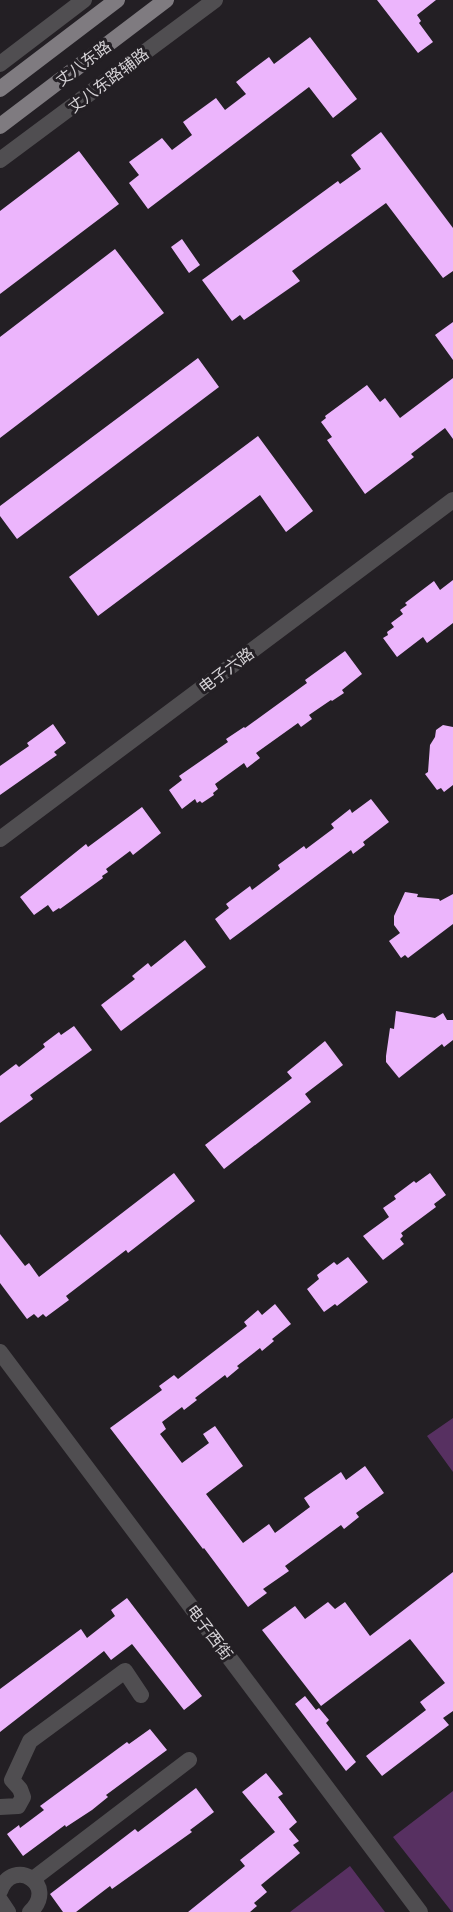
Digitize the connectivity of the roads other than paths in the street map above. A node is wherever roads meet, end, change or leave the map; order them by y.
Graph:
1 (84, 0) edge
2 (117, 0) edge
3 (166, 0) edge
4 (215, 0) edge
5 (0, 64) edge
6 (0, 88) edge
7 (0, 126) edge
8 (0, 160) edge
9 (453, 500) edge
10 (0, 839) edge
11 (0, 1352) edge
12 (141, 1695) dead end
13 (189, 1760) dead end
14 (0, 1807) edge
15 (3, 1879) edge
16 (33, 1879) junction
17 (0, 1900) edge
18 (8, 1912) edge
19 (30, 1912) edge
20 (420, 1912) edge

1 - 5 street
2 - 6 main road, 丈八东路
3 - 7 main road, 丈八东路
4 - 8 street, 丈八东路辅路
9 - 10 street, 电子六路
11 - 20 street, 电子西街
12 - 14 street
13 - 16 street
15 - 16 street
16 - 19 street
17 - 18 street

